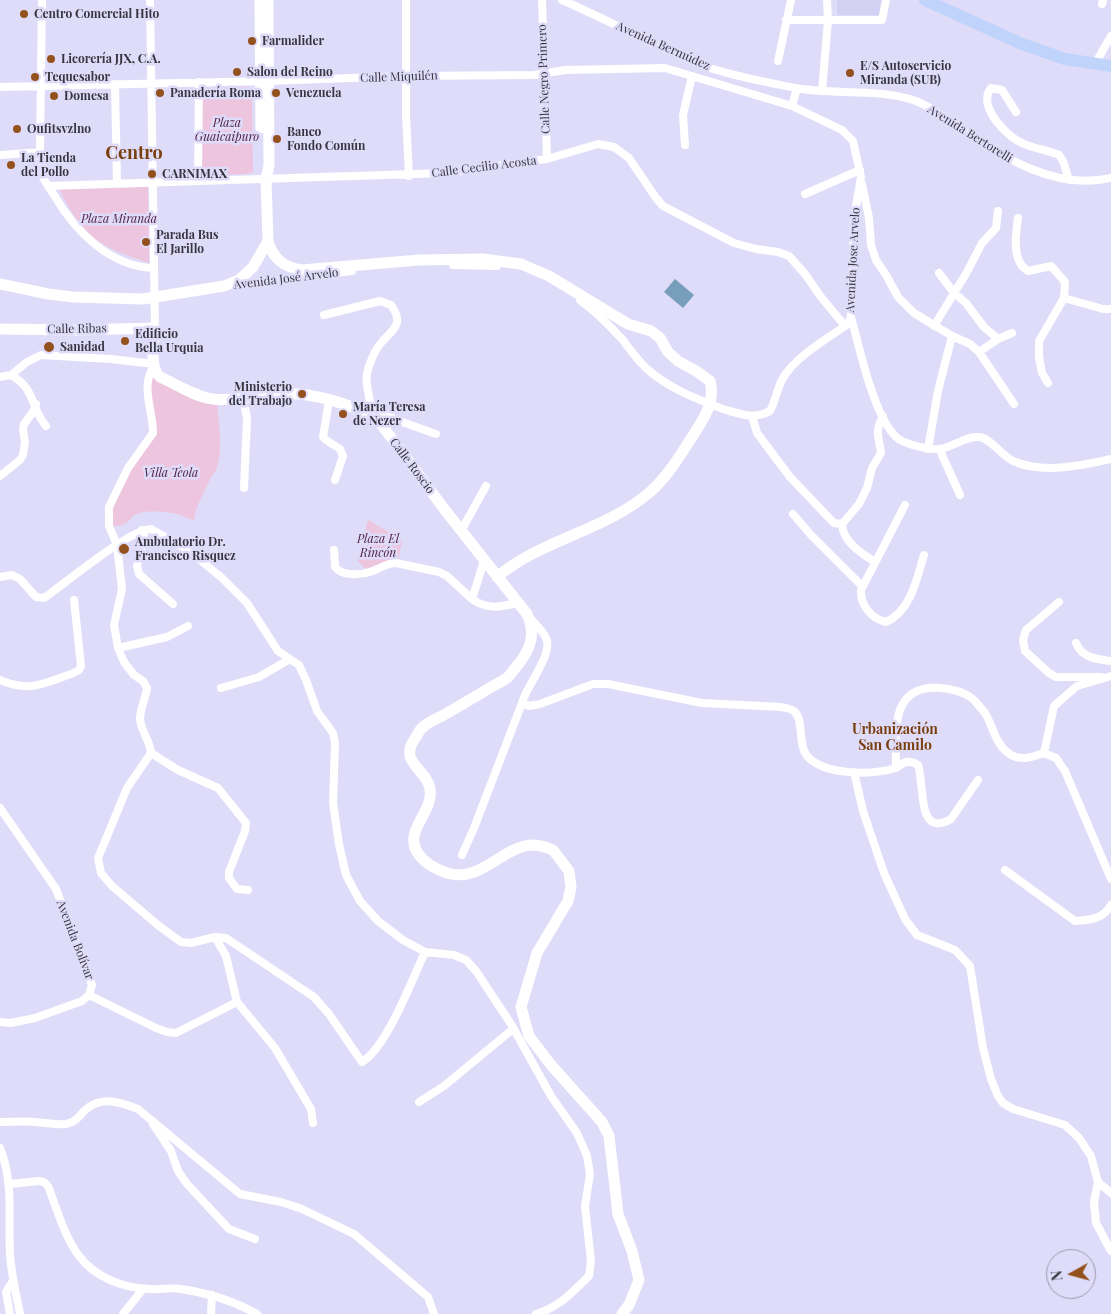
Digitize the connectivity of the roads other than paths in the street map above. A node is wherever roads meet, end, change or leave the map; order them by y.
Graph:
1 (42, 0) edge
2 (150, 0) edge
3 (260, 0) edge
4 (268, 0) edge
5 (406, 0) edge
6 (542, 0) edge
7 (562, 0) edge
8 (791, 0) edge
9 (827, 0) edge
10 (886, 0) edge
11 (925, 0) edge
12 (786, 20) junction
13 (828, 21) junction
14 (1111, 36) edge
15 (680, 56) junction
16 (778, 62) dead end
17 (1095, 64) junction
18 (1111, 66) edge
19 (675, 71) junction
20 (544, 74) junction
21 (406, 76) junction
22 (692, 76) junction
23 (263, 81) junction
24 (199, 82) junction
25 (150, 83) junction
26 (115, 84) junction
27 (40, 86) junction
28 (0, 87) edge
29 (797, 88) junction
30 (822, 91) junction
31 (792, 106) junction
32 (1016, 112) dead end
33 (685, 145) dead end
34 (40, 152) junction
35 (0, 155) edge
36 (547, 159) junction
37 (860, 174) junction
38 (409, 176) junction
39 (1111, 178) edge
40 (266, 179) junction
41 (1069, 180) junction
42 (198, 181) junction
43 (152, 182) junction
44 (116, 183) junction
45 (48, 186) junction
46 (805, 194) dead end
47 (998, 211) dead end
48 (1018, 218) dead end
49 (268, 241) junction
50 (153, 268) junction
51 (939, 273) dead end
52 (0, 284) edge
53 (224, 286) junction
54 (954, 293) junction
55 (1064, 298) junction
56 (1111, 309) edge
57 (324, 315) dead end
58 (851, 316) junction
59 (623, 321) junction
60 (154, 323) junction
61 (845, 326) junction
62 (934, 326) junction
63 (0, 329) edge
64 (614, 332) junction
65 (1012, 333) dead end
66 (952, 336) junction
67 (998, 339) junction
68 (978, 352) junction
69 (154, 365) junction
70 (11, 375) junction
71 (0, 377) edge
72 (1048, 383) dead end
73 (243, 397) junction
74 (329, 401) junction
75 (36, 404) junction
76 (1014, 404) dead end
77 (371, 410) junction
78 (752, 416) junction
79 (882, 416) junction
80 (46, 426) dead end
81 (436, 434) dead end
82 (928, 449) junction
83 (941, 449) junction
84 (1111, 459) edge
85 (0, 476) edge
86 (335, 480) dead end
87 (486, 486) dead end
88 (244, 488) dead end
89 (960, 495) dead end
90 (905, 505) dead end
91 (793, 514) dead end
92 (842, 524) junction
93 (142, 530) junction
94 (461, 531) junction
95 (117, 545) junction
96 (334, 550) dead end
97 (924, 555) dead end
98 (484, 561) junction
99 (875, 562) junction
100 (0, 577) edge
101 (497, 577) junction
102 (862, 586) junction
103 (472, 598) junction
104 (74, 600) dead end
105 (1059, 602) dead end
106 (517, 603) junction
107 (173, 604) dead end
108 (527, 614) junction
109 (188, 626) dead end
110 (1076, 642) dead end
111 (118, 648) junction
112 (290, 659) junction
113 (1111, 661) edge
114 (1108, 677) edge
115 (0, 680) edge
116 (221, 688) dead end
117 (522, 703) junction
118 (151, 753) junction
119 (1044, 753) junction
120 (896, 768) junction
121 (854, 772) junction
122 (978, 780) dead end
123 (0, 808) edge
124 (462, 855) dead end
125 (1004, 870) dead end
126 (1111, 879) edge
127 (248, 890) dead end
128 (1111, 905) edge
129 (215, 937) junction
130 (425, 952) junction
131 (89, 996) junction
132 (237, 1002) junction
133 (0, 1022) edge
134 (513, 1029) junction
135 (419, 1102) dead end
136 (149, 1118) junction
137 (0, 1122) edge
138 (314, 1123) dead end
139 (0, 1148) edge
140 (1098, 1182) junction
141 (10, 1184) junction
142 (1111, 1193) edge
143 (255, 1239) dead end
144 (1111, 1251) edge
145 (13, 1281) junction
146 (143, 1288) junction
147 (212, 1295) junction
148 (10, 1314) edge
149 (20, 1314) edge
150 (123, 1314) edge
151 (211, 1314) edge
152 (257, 1314) edge
153 (434, 1314) edge
154 (536, 1314) edge
155 (622, 1314) edge

1 - 27 street
2 - 25 street
3 - 23 street
4 - 23 street
5 - 21 street
6 - 20 street, Calle Negro Primero
7 - 15 street, Avenida Bermúdez
8 - 12 street
9 - 13 street
10 - 13 street
11 - 17 main road
12 - 13 street
12 - 16 street
13 - 30 street
14 - 17 street
15 - 19 street
15 - 29 street, Avenida Bermúdez
17 - 18 main road
19 - 20 street, Calle Miquilén
19 - 22 street, Calle Miquilén
20 - 21 street, Calle Miquilén
20 - 36 street, Calle Negro Primero
21 - 23 street, Calle Miquilén
21 - 38 street
22 - 31 street, Calle Miquilén
22 - 33 street
23 - 24 street, Calle Miquilén
23 - 40 street
24 - 25 street, Calle Miquilén
24 - 42 street
25 - 26 street, Calle Miquilén
25 - 43 street
26 - 27 street, Calle Miquilén
26 - 44 street
27 - 28 street, Calle Miquilén
27 - 34 street
29 - 30 street, Avenida Bertorelli
29 - 31 street
30 - 41 street, Avenida Bertorelli
31 - 37 street, Avenida Jose Arvelo
32 - 41 street
34 - 35 street
34 - 45 street
36 - 38 street, Calle Cecilio Acosta
36 - 61 street, Calle Cecilio Acosta
37 - 46 street
37 - 58 street, Avenida Jose Arvelo
37 - 62 street
38 - 40 street, Calle Cecilio Acosta
39 - 41 street, Avenida Bertorelli
40 - 42 street, Calle Cecilio Acosta
40 - 49 street
42 - 43 street, Calle Cecilio Acosta
43 - 44 street, Calle Cecilio Acosta
43 - 50 street
44 - 45 street, Calle Cecilio Acosta
45 - 50 street
47 - 54 street
48 - 55 street
49 - 53 street
49 - 59 street, Avenida José Arvelo
50 - 60 street
51 - 54 street
52 - 53 street, Avenida José Arvelo
53 - 64 street, Avenida José Arvelo
54 - 62 street
54 - 67 street
55 - 56 street
55 - 72 street
57 - 77 street
58 - 61 street, Avenida Jose Arvelo
58 - 79 street
59 - 64 street
59 - 101 street, Avenida José Arvelo
60 - 63 street, Calle Ribas
60 - 69 street
61 - 78 street, Avenida Jose Arvelo
62 - 66 street
64 - 78 street
65 - 67 street
66 - 68 street
66 - 82 street
67 - 68 street
68 - 76 street
69 - 70 street
69 - 73 street, Calle Roscio
69 - 95 street
70 - 71 street
70 - 75 street
73 - 74 street, Calle Roscio
73 - 88 street
74 - 77 street, Calle Roscio
74 - 86 street
75 - 80 street
75 - 85 street
77 - 81 street
77 - 94 street, Calle Roscio
78 - 92 street
79 - 82 street
79 - 92 street
82 - 83 street
83 - 84 street
83 - 89 street
87 - 94 street
90 - 99 street
91 - 102 street
92 - 99 street
93 - 95 street
93 - 107 street
93 - 112 street
94 - 98 street, Calle Roscio
95 - 100 street
95 - 111 street
96 - 103 street
97 - 102 street
98 - 101 street, Calle Roscio
98 - 103 street
99 - 102 street
101 - 106 street, Calle Roscio
103 - 106 street
104 - 115 street
105 - 114 street
106 - 108 street, Calle Roscio
108 - 117 street
108 - 155 street
109 - 111 street
110 - 113 street
111 - 118 street
112 - 116 street
112 - 130 street
114 - 119 street
117 - 121 street
117 - 124 street
118 - 127 street
118 - 129 street
119 - 120 street
119 - 126 street
120 - 121 street
120 - 122 street
121 - 140 street
123 - 131 street, Avenida Bolívar
125 - 128 street
129 - 130 street
129 - 132 street
130 - 134 street
131 - 132 street
131 - 133 street, Avenida Bolívar
132 - 138 street
134 - 135 street
134 - 154 street
136 - 137 street
136 - 143 street
136 - 153 street
139 - 141 street
140 - 142 street
140 - 144 street
141 - 145 street
141 - 146 street
145 - 148 street
145 - 149 street
146 - 147 street
146 - 150 street
147 - 151 street
147 - 152 street

